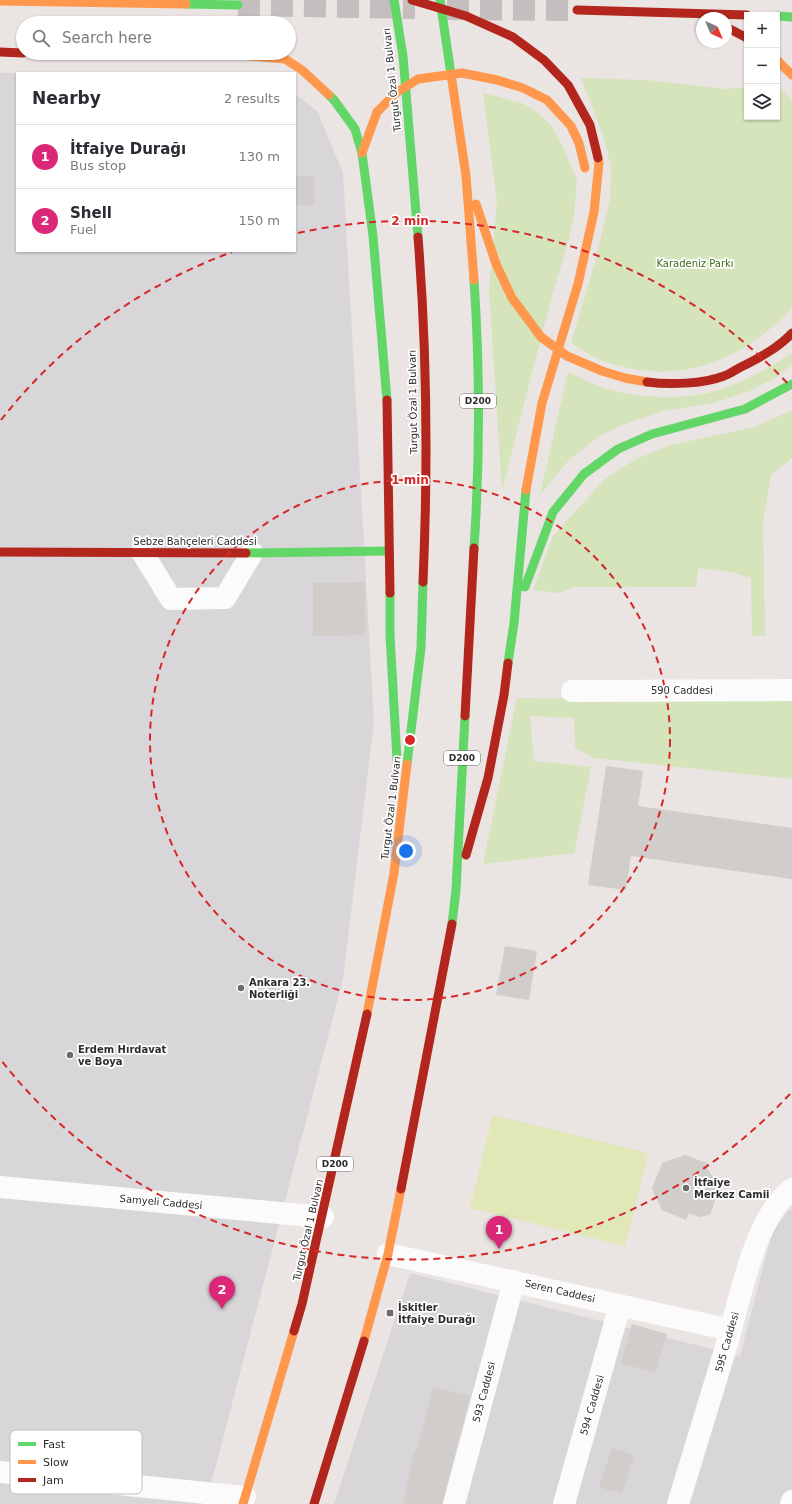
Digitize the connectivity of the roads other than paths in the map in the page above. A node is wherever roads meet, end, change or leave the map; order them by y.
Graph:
1 (412, 0) tunnel mouth
2 (0, 1) edge
3 (394, 1) edge
4 (441, 4) edge
5 (238, 5) tunnel mouth
6 (744, 15) edge
7 (780, 16) edge
8 (792, 17) edge
9 (686, 22) dead end
10 (732, 30) edge
11 (744, 36) edge
12 (0, 52) edge
13 (16, 53) edge
14 (287, 60) edge
15 (780, 63) edge
16 (792, 75) edge
17 (362, 153) junction
18 (466, 176) junction
19 (594, 212) junction
20 (792, 333) edge
21 (792, 384) edge
22 (0, 552) edge
23 (142, 552) junction
24 (389, 552) junction
25 (252, 553) junction
26 (514, 623) junction
27 (792, 690) edge
28 (572, 691) dead end
29 (400, 825) junction
30 (456, 890) junction
31 (0, 1187) edge
32 (792, 1190) edge
33 (323, 1217) junction
34 (388, 1254) junction
35 (514, 1281) junction
36 (620, 1305) junction
37 (731, 1330) junction
38 (0, 1472) edge
39 (10, 1473) edge
40 (142, 1489) edge
41 (244, 1501) edge
42 (792, 1501) edge
43 (314, 1504) edge
44 (454, 1504) edge
45 (564, 1504) edge
46 (678, 1504) edge
47 (791, 1504) edge

1 - 19 main road
2 - 5 main road
3 - 29 main road, Turgut Özal 1 Bulvarı / D200
4 - 18 main road, D200
6 - 9 main road
7 - 8 main road
10 - 11 main road
12 - 13 main road
14 - 17 main road
15 - 16 main road
17 - 19 main road
17 - 24 main road
18 - 20 main road
18 - 30 main road, D200
19 - 26 main road
21 - 26 main road
22 - 23 main road, Sebze Bahçeleri Caddesi
23 - 25 main road, Sebze Bahçeleri Caddesi
23 - 25 street
24 - 25 main road, Sebze Bahçeleri Caddesi
24 - 29 main road
26 - 30 main road
27 - 28 street, 590 Caddesi
29 - 33 main road, Turgut Özal 1 Bulvarı / D200
30 - 34 main road, D200
31 - 33 street, Samyeli Caddesi
32 - 37 street, 595 Caddesi
33 - 41 main road, Turgut Özal 1 Bulvarı / D200
34 - 35 street, Seren Caddesi
34 - 43 main road, D200
35 - 36 street, Seren Caddesi
35 - 44 street, 593 Caddesi
36 - 37 street, Seren Caddesi
36 - 45 street, 594 Caddesi
37 - 46 street, 595 Caddesi
38 - 39 street
40 - 41 street
42 - 47 street

